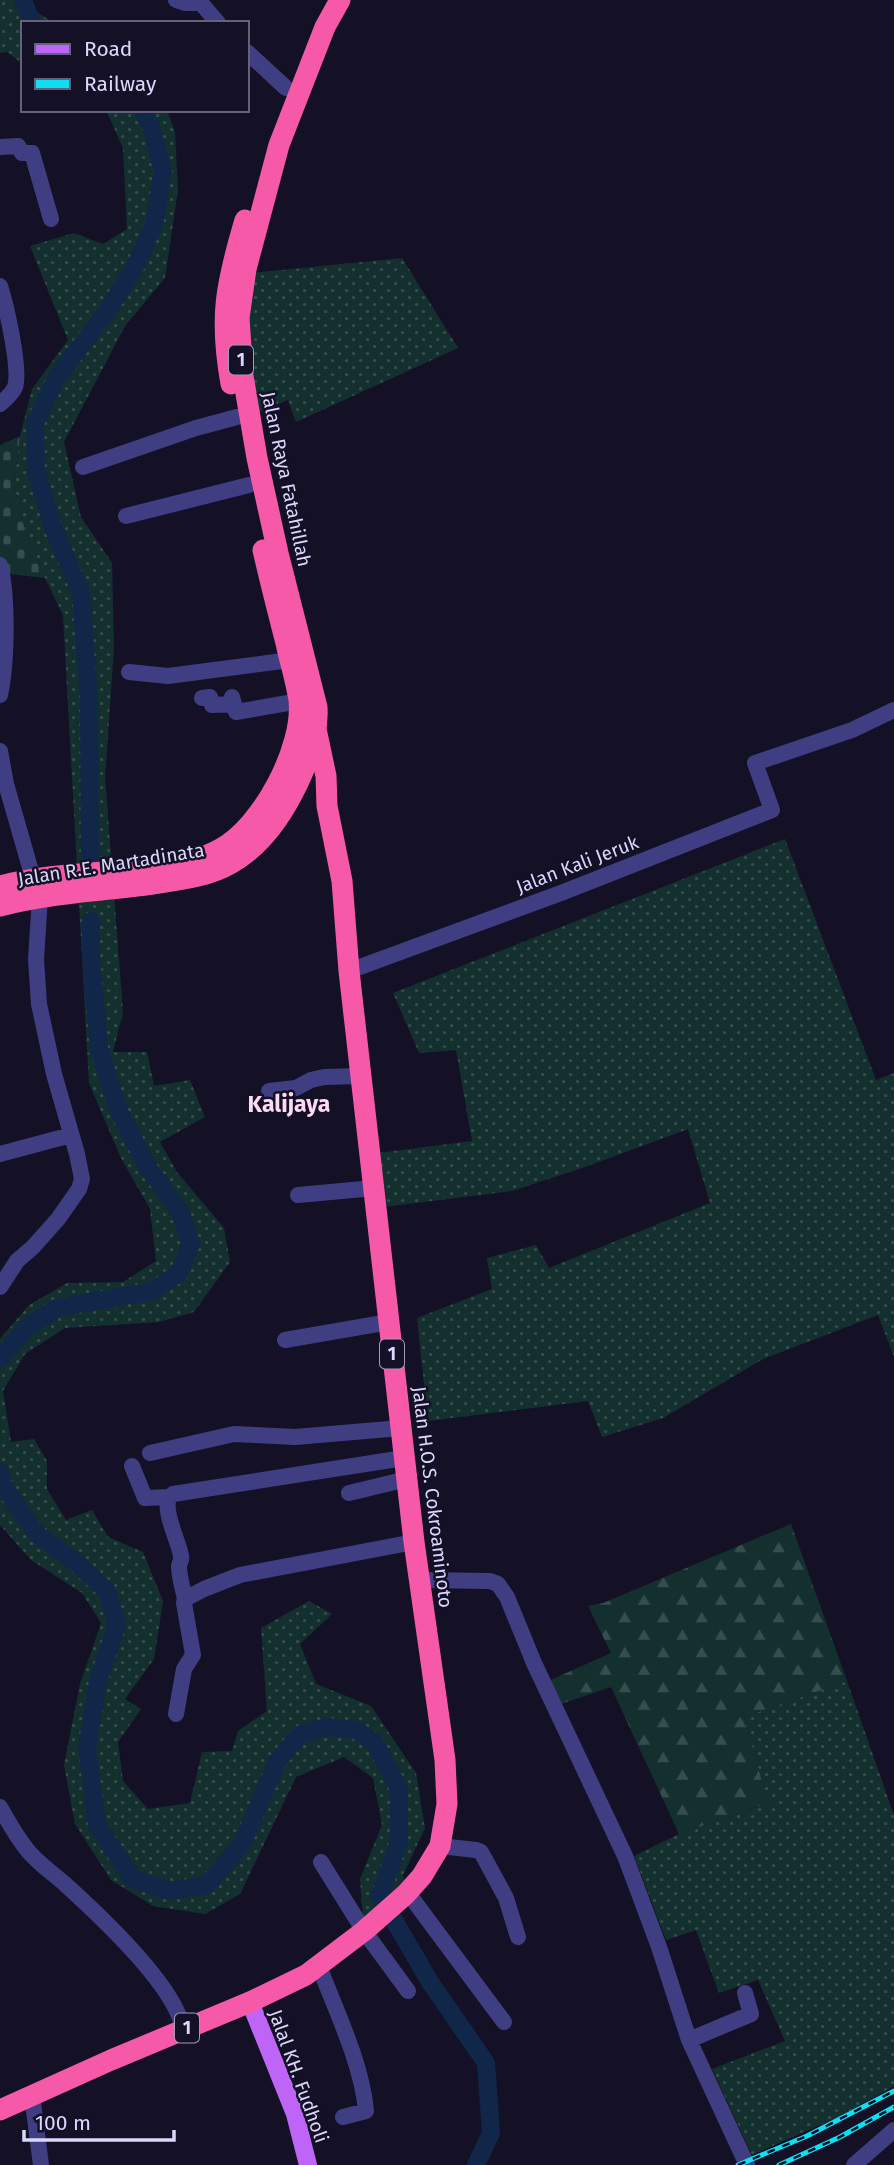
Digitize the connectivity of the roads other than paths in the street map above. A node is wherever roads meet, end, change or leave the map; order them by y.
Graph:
1 (176, 0) edge
2 (324, 0) edge
3 (340, 0) edge
4 (216, 21) edge
5 (248, 53) edge
6 (286, 88) junction
7 (0, 135) edge
8 (0, 147) edge
9 (51, 219) dead end
10 (0, 286) edge
11 (0, 404) edge
12 (237, 417) junction
13 (83, 467) dead end
14 (250, 485) junction
15 (126, 516) dead end
16 (0, 565) edge
17 (2, 597) edge
18 (290, 660) junction
19 (129, 672) dead end
20 (0, 695) edge
21 (202, 698) dead end
22 (894, 710) edge
23 (305, 715) junction
24 (0, 751) edge
25 (288, 802) junction
26 (327, 806) junction
27 (167, 873) junction
28 (0, 886) edge
29 (37, 888) junction
30 (0, 906) edge
31 (349, 971) junction
32 (361, 1076) junction
33 (269, 1091) dead end
34 (71, 1135) junction
35 (0, 1154) edge
36 (373, 1188) junction
37 (298, 1195) dead end
38 (0, 1287) edge
39 (389, 1322) junction
40 (285, 1340) dead end
41 (401, 1428) junction
42 (150, 1453) dead end
43 (132, 1466) dead end
44 (406, 1469) junction
45 (349, 1493) dead end
46 (169, 1497) junction
47 (414, 1542) junction
48 (419, 1580) junction
49 (185, 1599) junction
50 (176, 1714) dead end
51 (0, 1807) edge
52 (440, 1846) junction
53 (321, 1862) dead end
54 (407, 1893) junction
55 (365, 1930) junction
56 (518, 1937) dead end
57 (319, 1966) junction
58 (408, 1991) dead end
59 (745, 1993) dead end
60 (250, 2002) junction
61 (504, 2022) dead end
62 (183, 2030) junction
63 (689, 2040) junction
64 (32, 2095) junction
65 (0, 2110) edge
66 (343, 2118) dead end
67 (894, 2130) edge
68 (41, 2165) edge
69 (308, 2165) edge
70 (747, 2165) edge
71 (854, 2165) edge

1 - 4 street
2 - 6 highway, Jalan Raya Fatahillah / 1
3 - 23 highway, Jalan Raya Fatahillah / 1
5 - 6 street
6 - 12 highway, Jalan Raya Fatahillah / 1
7 - 8 street
8 - 9 street
10 - 11 street
12 - 13 street
12 - 14 highway, Jalan Raya Fatahillah / 1
14 - 15 street
14 - 18 highway, Jalan Raya Fatahillah / 1
16 - 17 street
17 - 20 street
18 - 19 street
18 - 23 highway, Jalan Raya Fatahillah / 1
21 - 23 street
22 - 31 street, Jalan Kali Jeruk
23 - 25 highway, Jalan R.E. Martadinata / 1
23 - 26 highway, Jalan H.O.S. Cokroaminoto / 1
23 - 27 highway, Jalan R.E. Martadinata / 1
24 - 29 street
25 - 26 highway
25 - 27 highway, Jalan R.E. Martadinata / 1
26 - 31 highway, Jalan H.O.S. Cokroaminoto / 1
27 - 29 highway, Jalan R.E. Martadinata / 1
28 - 29 highway, Jalan R.E. Martadinata / 1
29 - 30 highway, Jalan R.E. Martadinata / 1
29 - 34 street
31 - 32 highway, Jalan H.O.S. Cokroaminoto / 1
32 - 33 street
32 - 36 highway, Jalan H.O.S. Cokroaminoto / 1
34 - 35 street
34 - 38 street
36 - 37 street
36 - 39 highway, Jalan H.O.S. Cokroaminoto / 1
39 - 40 street
39 - 41 highway, Jalan H.O.S. Cokroaminoto / 1
41 - 42 street
41 - 44 highway, Jalan H.O.S. Cokroaminoto / 1
43 - 46 street
44 - 45 street
44 - 46 street
44 - 47 highway, Jalan H.O.S. Cokroaminoto / 1
46 - 49 street
47 - 48 highway, Jalan H.O.S. Cokroaminoto / 1
47 - 49 street
48 - 52 highway, Jalan H.O.S. Cokroaminoto / 1
48 - 63 street
49 - 50 street
51 - 62 street
52 - 54 highway, Jalan H.O.S. Cokroaminoto / 1
52 - 56 street
53 - 55 street
54 - 55 highway, 1
54 - 61 street
55 - 57 highway, 1
55 - 58 street
57 - 60 highway, 1
57 - 66 street
59 - 63 street
60 - 62 highway, 1
60 - 69 main road, Jalal KH. Fudholi
62 - 64 highway, 1
63 - 70 street
64 - 65 highway, 1
64 - 68 street
67 - 71 street

